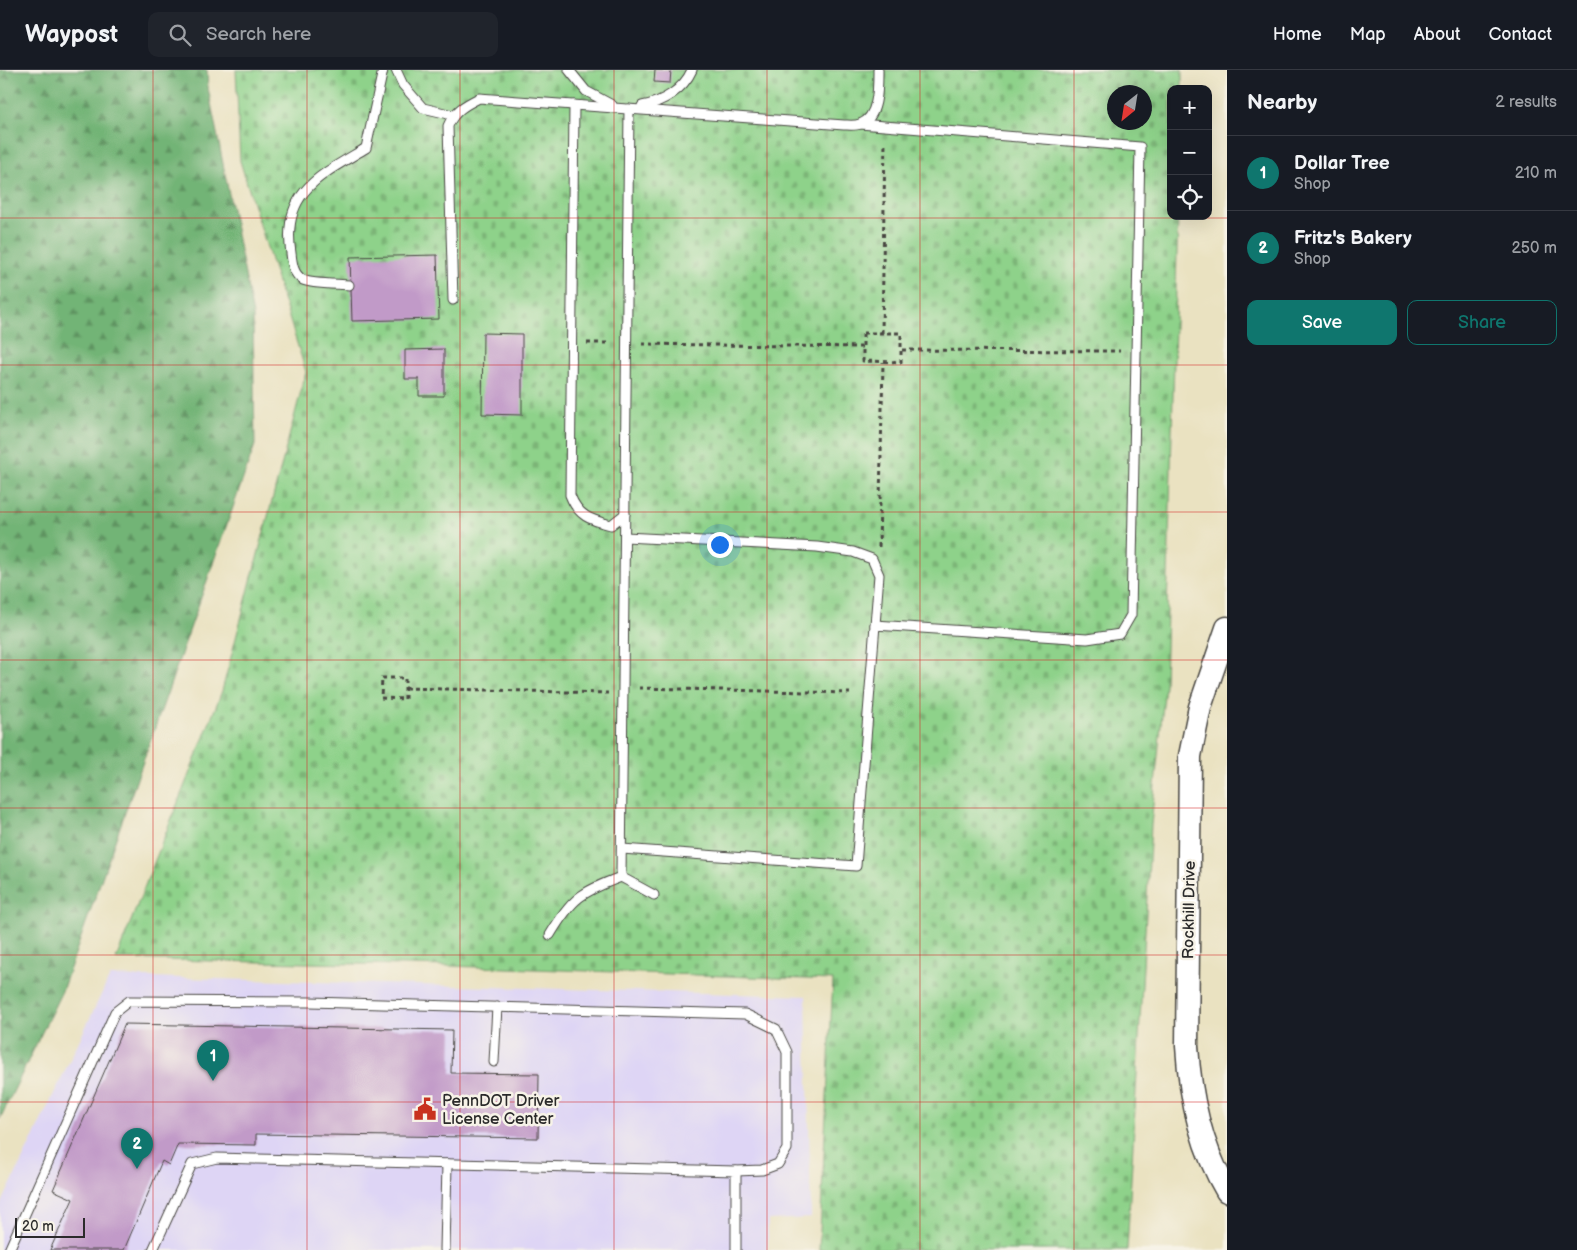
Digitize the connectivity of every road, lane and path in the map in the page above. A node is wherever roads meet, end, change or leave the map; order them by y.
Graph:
1 (383, 70) edge
2 (396, 70) edge
3 (569, 70) edge
4 (692, 70) edge
5 (878, 70) edge
6 (574, 104) junction
7 (629, 109) junction
8 (453, 115) junction
9 (860, 124) junction
10 (885, 126) junction
11 (349, 286) dead end
12 (453, 300) dead end
13 (882, 333) junction
14 (572, 343) junction
15 (627, 344) junction
16 (863, 347) junction
17 (902, 350) junction
18 (1136, 352) junction
19 (883, 362) junction
20 (625, 514) junction
21 (625, 537) junction
22 (879, 575) junction
23 (874, 625) junction
24 (1227, 628) edge
25 (405, 688) junction
26 (623, 690) junction
27 (850, 693) dead end
28 (622, 849) junction
29 (621, 877) junction
30 (654, 895) dead end
31 (550, 935) dead end
32 (497, 1007) junction
33 (494, 1062) dead end
34 (447, 1164) junction
35 (736, 1171) junction
36 (1227, 1191) edge
37 (9, 1250) edge
38 (153, 1250) edge
39 (445, 1250) edge
40 (736, 1250) edge

1 - 11 lane
2 - 8 lane
3 - 7 lane
4 - 7 lane
5 - 9 lane
6 - 7 lane
6 - 8 lane
6 - 14 lane
7 - 9 lane
7 - 15 lane
8 - 12 lane
9 - 10 lane
10 - 13 path
10 - 18 lane
13 - 16 path
13 - 17 path
14 - 15 path
14 - 20 lane
15 - 16 path
15 - 20 lane
16 - 19 path
17 - 18 path
17 - 19 path
18 - 23 lane
19 - 22 path
20 - 21 lane
21 - 22 lane
21 - 26 lane
22 - 23 lane
23 - 28 lane
24 - 36 street, Rockhill Drive
25 - 25 path
25 - 26 path
26 - 27 path
26 - 28 lane
28 - 29 lane
29 - 30 lane
29 - 31 lane
32 - 33 lane
32 - 35 lane
32 - 37 lane
34 - 35 lane
34 - 38 lane
34 - 39 lane
35 - 40 lane

